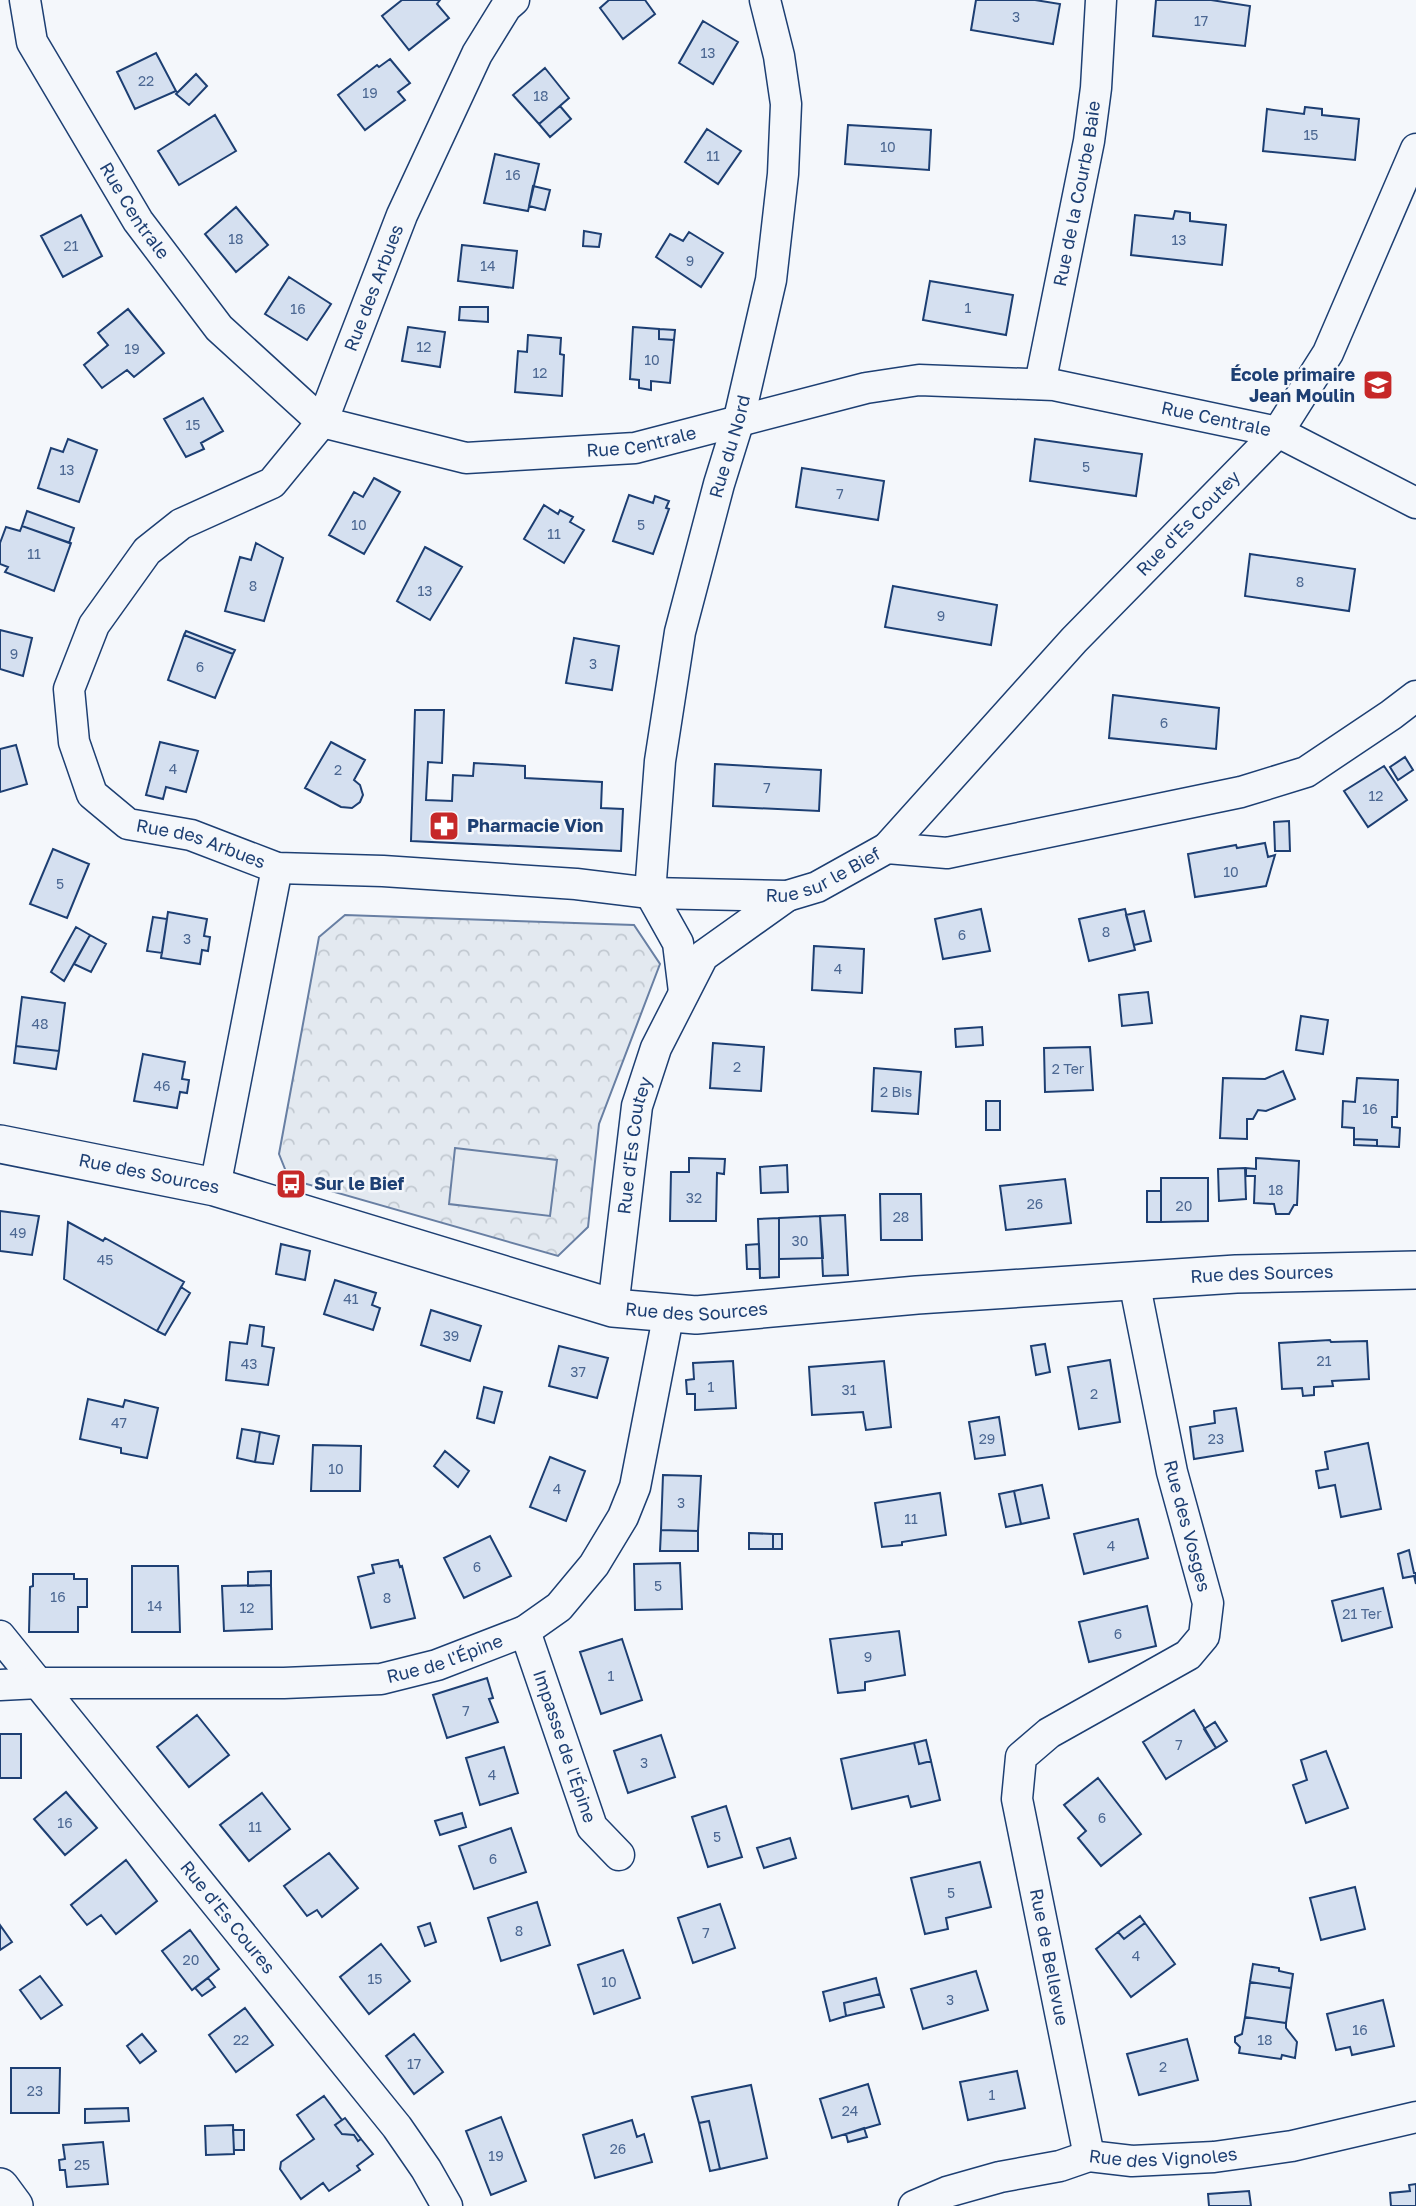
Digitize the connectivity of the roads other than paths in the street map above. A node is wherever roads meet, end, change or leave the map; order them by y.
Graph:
1 (25, 0) edge
2 (514, 0) edge
3 (765, 0) edge
4 (1101, 0) edge
5 (1416, 149) edge
6 (1040, 384) junction
7 (322, 422) junction
8 (738, 423) junction
9 (1278, 432) junction
10 (1416, 503) edge
11 (1416, 696) edge
12 (887, 848) junction
13 (277, 868) junction
14 (650, 893) junction
15 (787, 896) junction
16 (684, 992) junction
17 (0, 1144) edge
18 (215, 1187) junction
19 (1416, 1270) edge
20 (1134, 1281) junction
21 (614, 1308) junction
22 (669, 1312) junction
23 (525, 1631) junction
24 (0, 1636) edge
25 (39, 1683) junction
26 (0, 1685) edge
27 (1021, 1757) joint
28 (619, 1856) dead end
29 (1416, 2117) edge
30 (1089, 2156) junction
31 (447, 2206) edge
32 (914, 2206) edge

1 - 7 street, Rue Centrale
2 - 7 street, Rue des Arbues
3 - 8 street, Rue du Nord
4 - 6 street, Rue de la Courbe Baie
5 - 9 street, Rue d'Es Coutey
6 - 8 street, Rue Centrale
6 - 9 street, Rue Centrale
7 - 8 street, Rue Centrale
7 - 13 street, Rue des Arbues
8 - 14 street, Rue du Nord
9 - 10 street, Rue Centrale
9 - 12 street, Rue d'Es Coutey
11 - 12 street, Rue sur le Bief
12 - 15 street, Rue sur le Bief
13 - 14 street, Rue sur le Bief
13 - 18 street, Rue des Arbues
14 - 15 street, Rue sur le Bief
14 - 16 street
15 - 16 street, Rue d'Es Coutey
16 - 21 street, Rue d'Es Coutey
17 - 18 street, Rue des Sources
18 - 21 street, Rue des Sources
19 - 20 street, Rue des Sources
20 - 22 street, Rue des Sources
20 - 27 street, Rue des Vosges
21 - 22 street, Rue des Sources
22 - 23 street, Rue de l'Épine
23 - 25 street, Rue de l'Épine
23 - 28 street, Impasse de l'Épine
24 - 25 street, Rue d'Es Coures
25 - 26 street, Rue de l'Épine
25 - 31 street, Rue d'Es Coures
27 - 30 street, Rue de Bellevue
29 - 30 street, Rue des Vignoles
30 - 32 street, Rue des Vignoles

